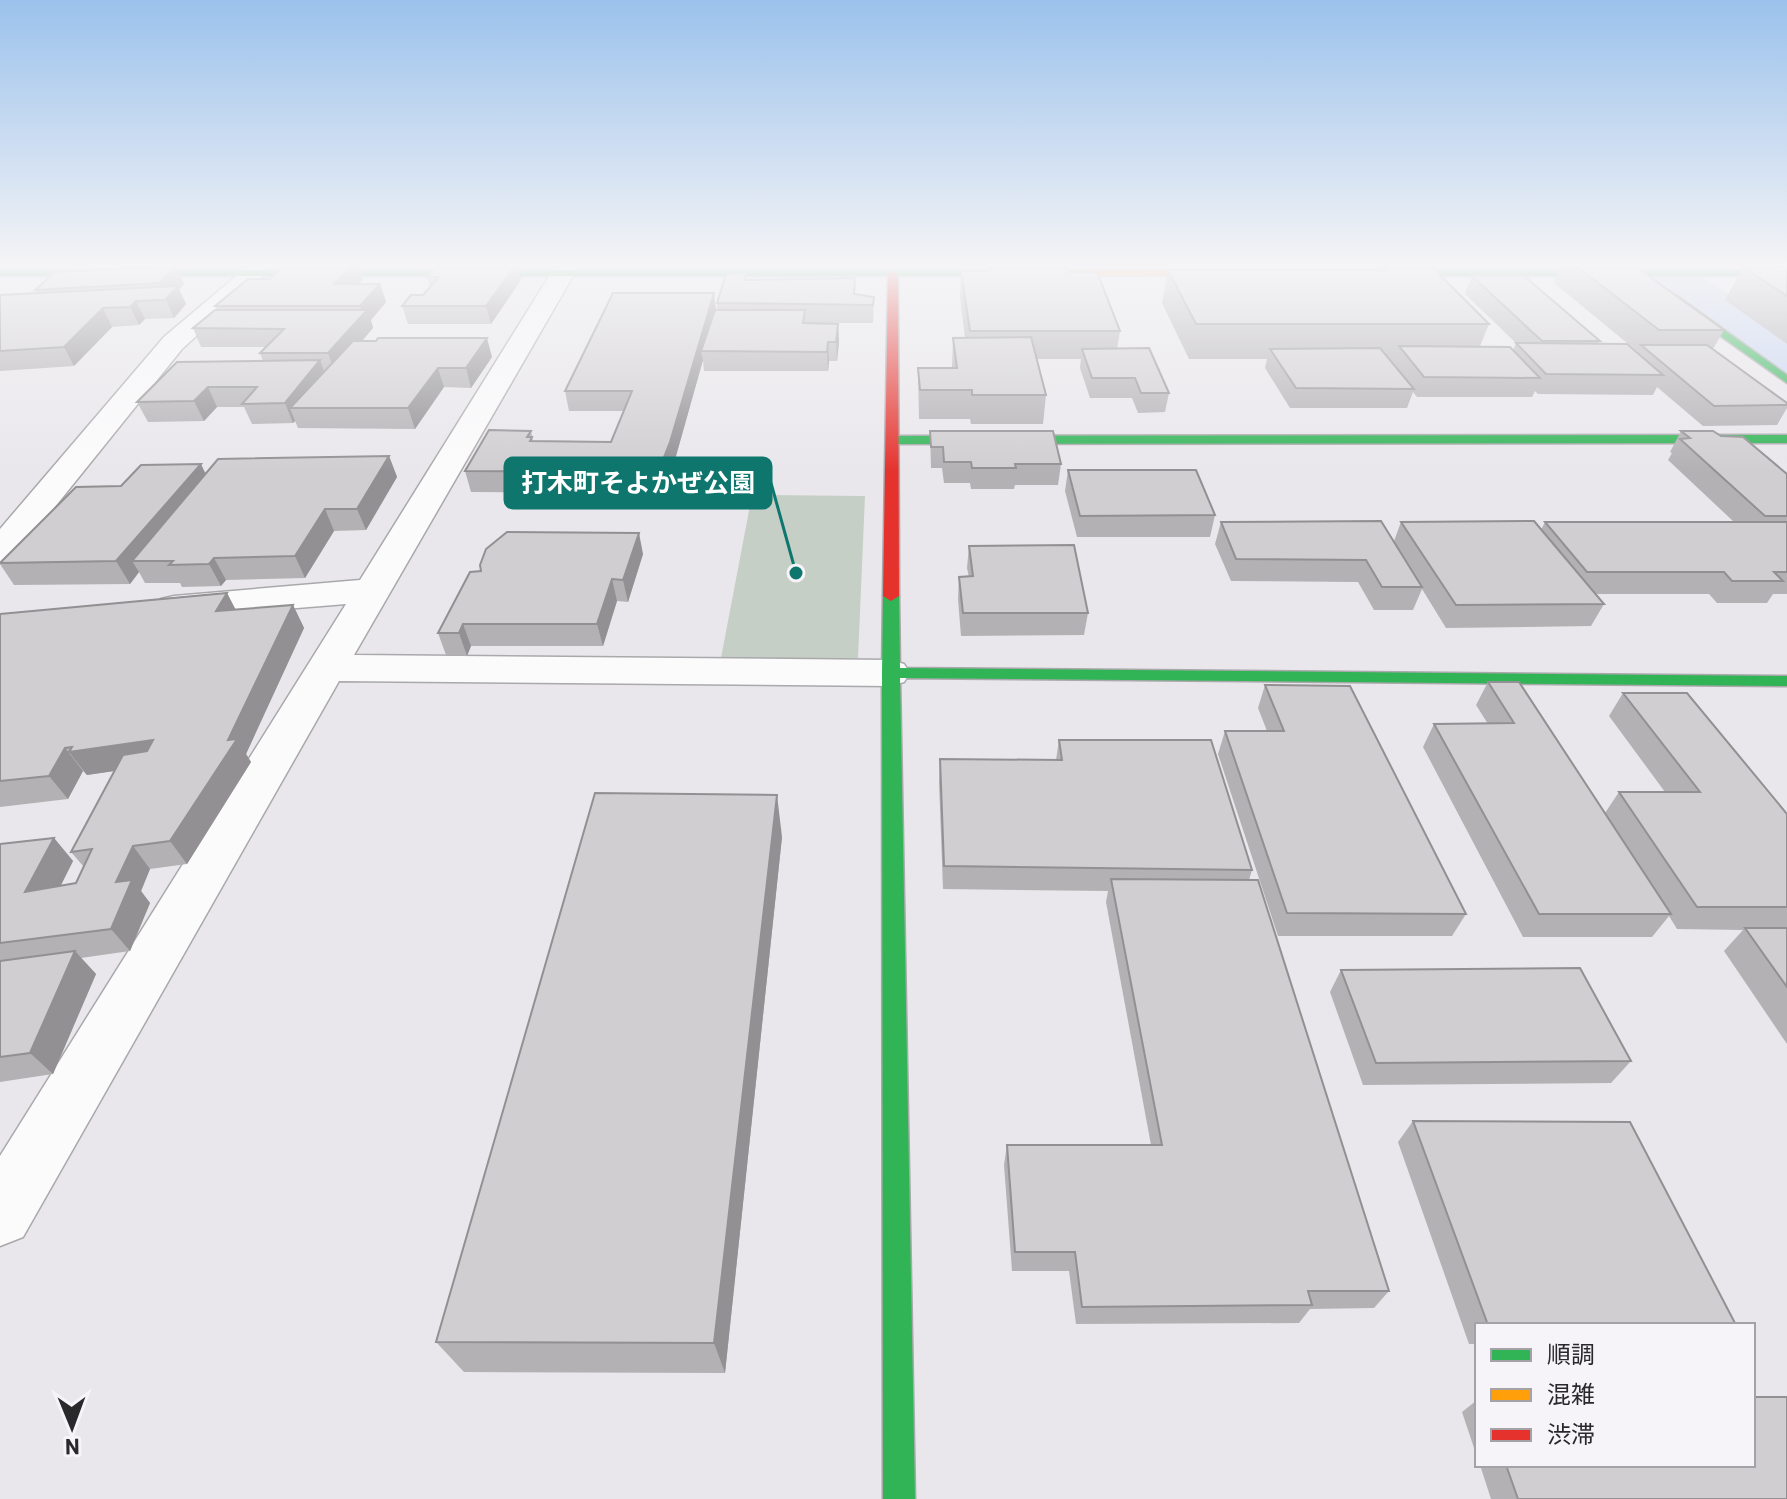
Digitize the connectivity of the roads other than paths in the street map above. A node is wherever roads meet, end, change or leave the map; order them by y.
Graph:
1 (186, 332) edge
2 (529, 332) edge
3 (893, 332) edge
4 (1721, 332) edge
5 (1787, 380) edge
6 (1787, 439) edge
7 (894, 440) junction
8 (0, 551) edge
9 (374, 590) junction
10 (140, 610) edge
11 (328, 668) junction
12 (890, 673) junction
13 (1787, 681) edge
14 (0, 1214) edge
15 (899, 1499) edge

1 - 8 street
2 - 9 street
3 - 7 street
4 - 5 street
6 - 7 street
7 - 12 street
9 - 10 street
9 - 11 street
11 - 12 street
11 - 14 street
12 - 13 street
12 - 15 street

